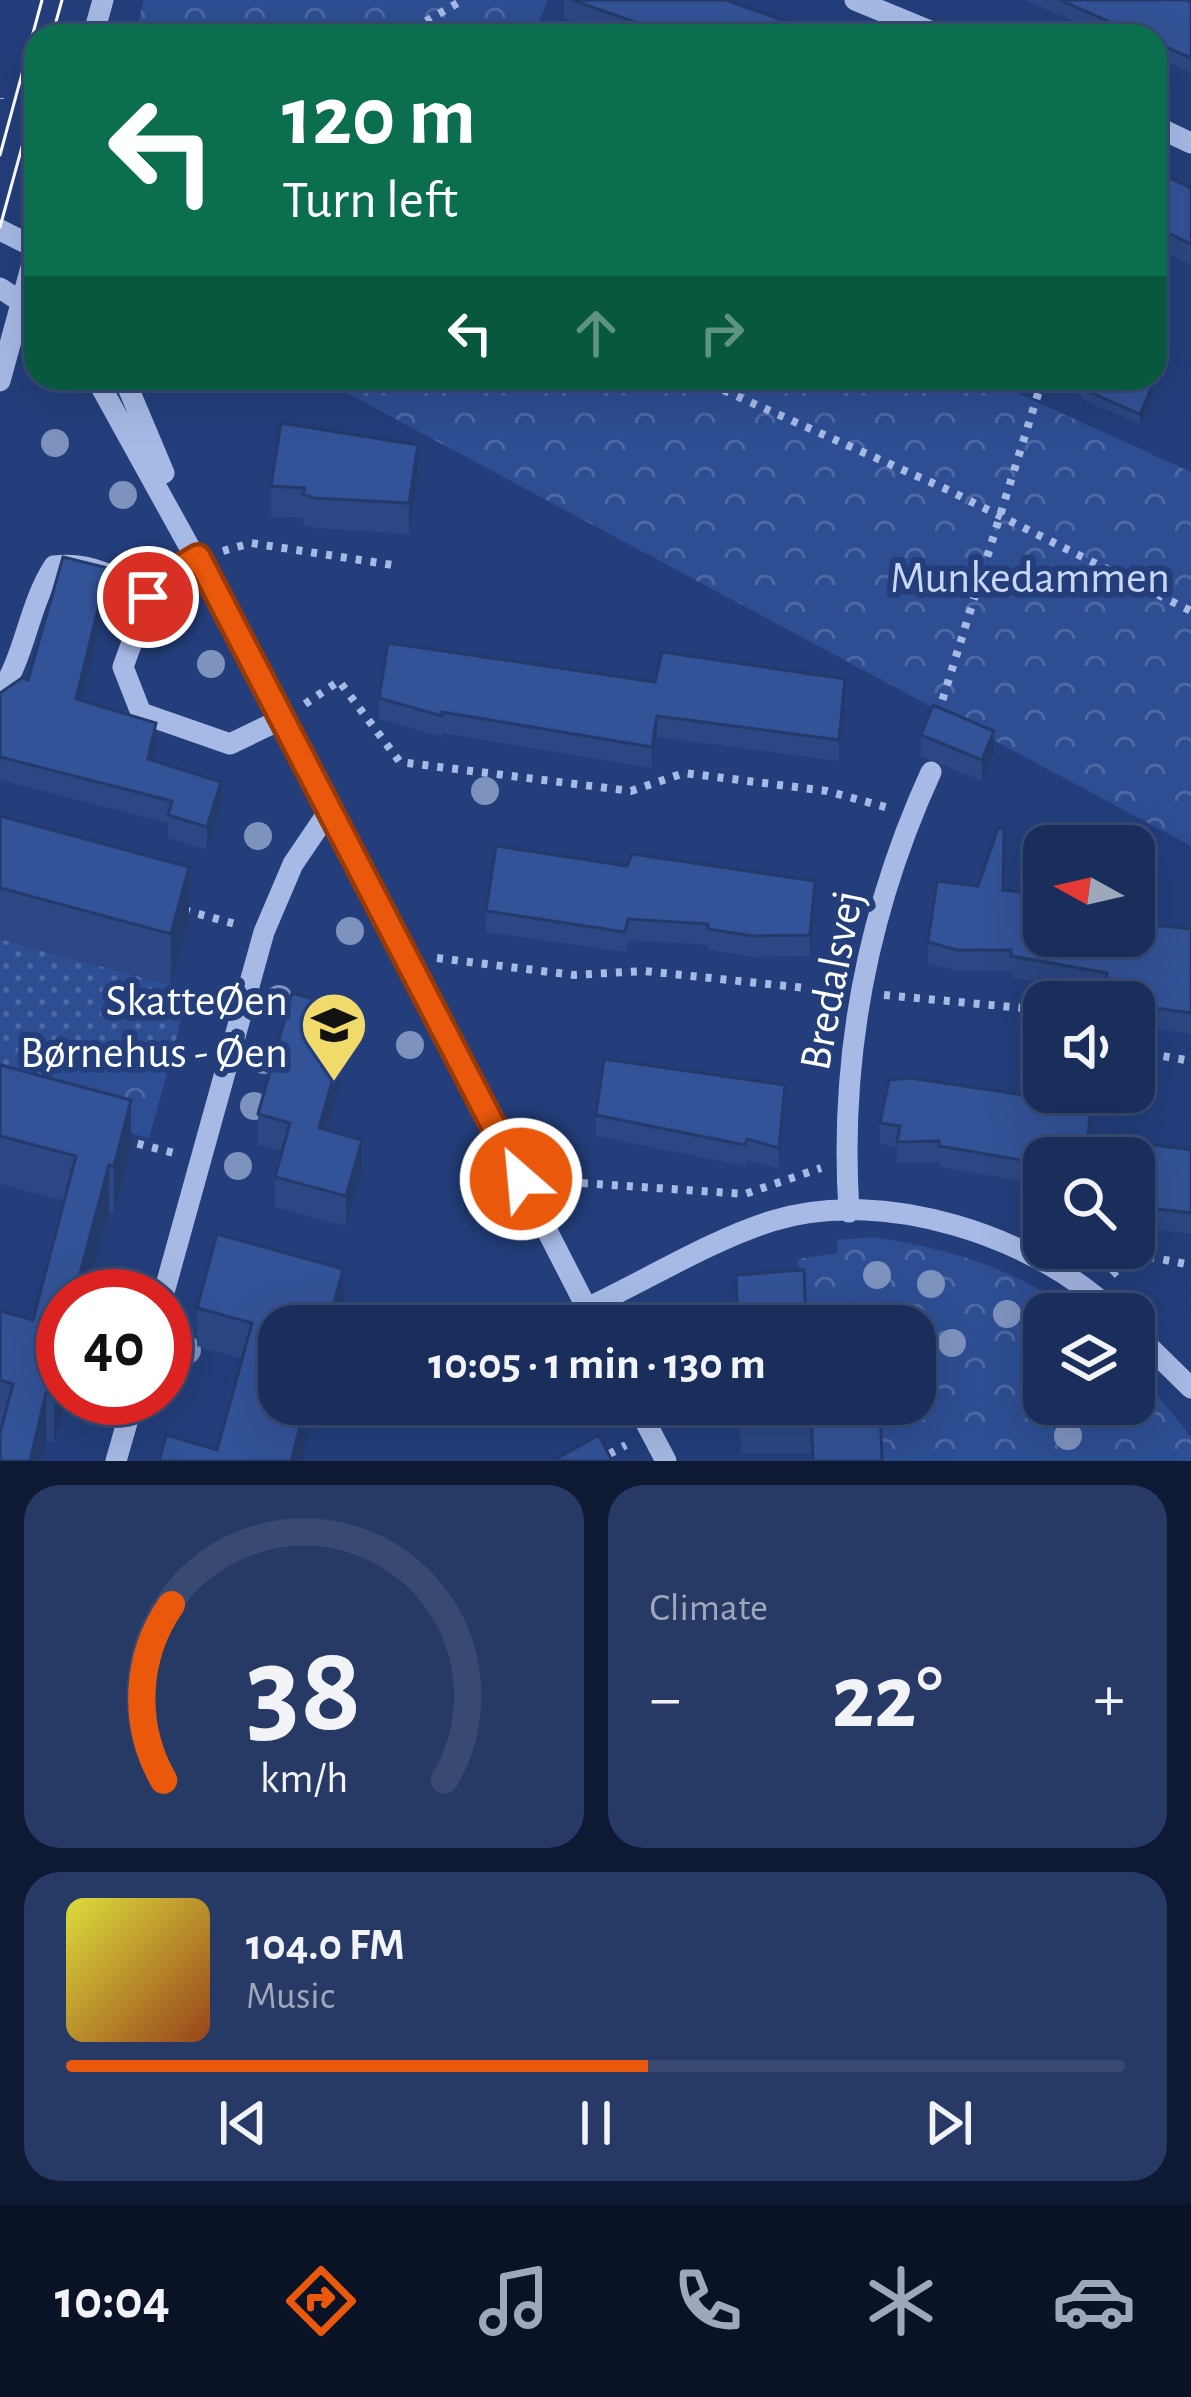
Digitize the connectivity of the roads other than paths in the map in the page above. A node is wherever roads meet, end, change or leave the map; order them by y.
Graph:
1 (859, 0) edge
2 (914, 24) edge
3 (24, 320) edge
4 (0, 381) edge
5 (103, 390) edge
6 (129, 390) edge
7 (198, 557) junction
8 (148, 597) junction
9 (0, 693) edge
10 (284, 718) junction
11 (932, 772) dead end
12 (331, 808) junction
13 (849, 1212) junction
14 (171, 1269) edge
15 (1094, 1293) edge
16 (586, 1305) edge
17 (615, 1305) edge
18 (1155, 1353) edge
19 (1191, 1388) edge
20 (126, 1425) edge
21 (647, 1425) edge
22 (116, 1461) edge
23 (666, 1461) edge

1 - 2 street
3 - 4 street
5 - 7 street
6 - 7 street
7 - 8 street
7 - 10 street
8 - 9 street
8 - 10 street
10 - 12 street
11 - 13 street, Bredalsvej
12 - 14 street
12 - 16 street
13 - 15 street
13 - 17 street
18 - 19 street
20 - 22 street
21 - 23 street

